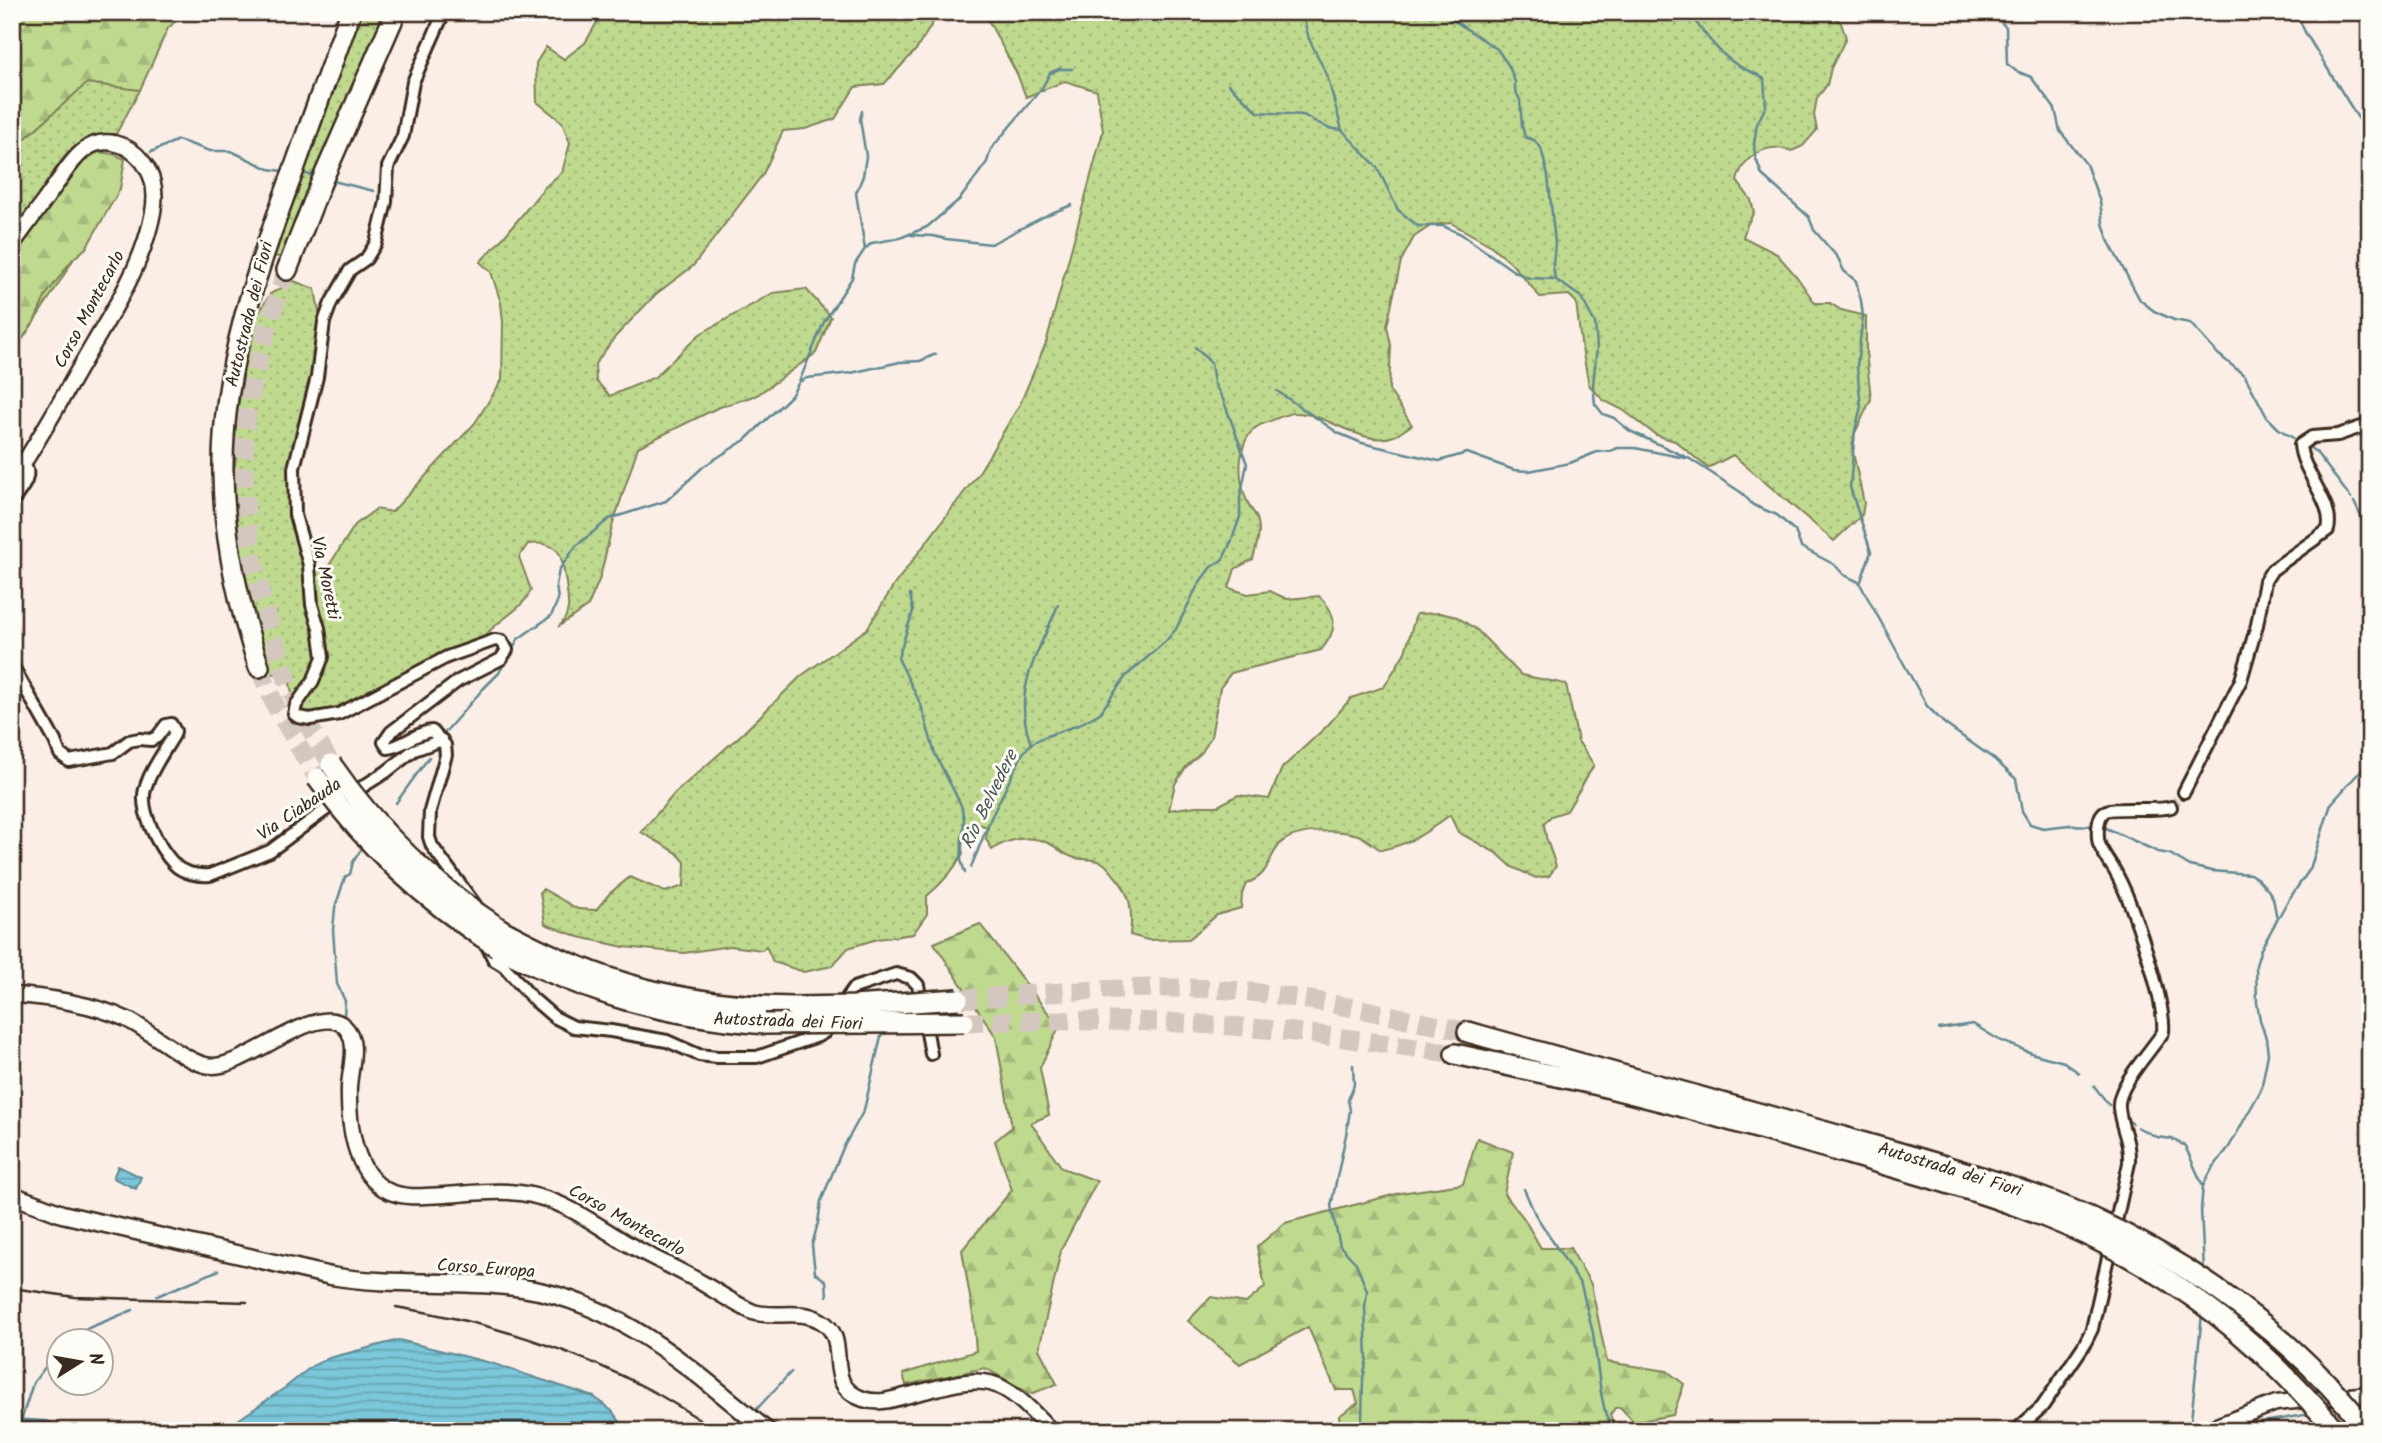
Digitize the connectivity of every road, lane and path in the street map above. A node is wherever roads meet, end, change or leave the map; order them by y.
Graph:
1 (351, 12) edge
2 (396, 12) edge
3 (444, 12) edge
4 (12, 245) edge
5 (287, 270) tunnel mouth
6 (2370, 424) edge
7 (24, 464) junction
8 (12, 481) edge
9 (12, 502) edge
10 (12, 665) edge
11 (259, 667) tunnel mouth
12 (442, 740) junction
13 (324, 771) tunnel mouth
14 (2184, 792) tunnel mouth
15 (2171, 807) tunnel mouth
16 (499, 939) junction
17 (12, 995) edge
18 (958, 999) tunnel mouth
19 (964, 1023) tunnel mouth
20 (1468, 1032) tunnel mouth
21 (931, 1054) dead end
22 (1455, 1054) tunnel mouth
23 (1842, 1144) junction
24 (12, 1195) edge
25 (2370, 1394) edge
26 (767, 1431) edge
27 (1051, 1431) edge
28 (2015, 1431) edge
29 (2203, 1431) edge
30 (2336, 1431) edge
31 (2368, 1431) edge

1 - 11 highway, Autostrada dei Fiori
2 - 5 highway, Autostrada dei Fiori
3 - 12 street, Via Moretti
4 - 7 main road, Corso Montecarlo
6 - 14 street
7 - 8 main road, Corso Montecarlo
7 - 9 street
10 - 12 street, Via Ciabauda
12 - 21 street
13 - 16 highway, Autostrada dei Fiori, bridge
15 - 28 street
16 - 18 highway, Autostrada dei Fiori, bridge
16 - 19 highway, Autostrada dei Fiori, bridge
17 - 27 main road, Corso Montecarlo
20 - 23 highway, Autostrada dei Fiori
22 - 23 highway, Autostrada dei Fiori
23 - 30 highway, Autostrada dei Fiori, bridge
23 - 31 highway, Autostrada dei Fiori, bridge
24 - 26 main road, Corso Europa
25 - 29 main road

